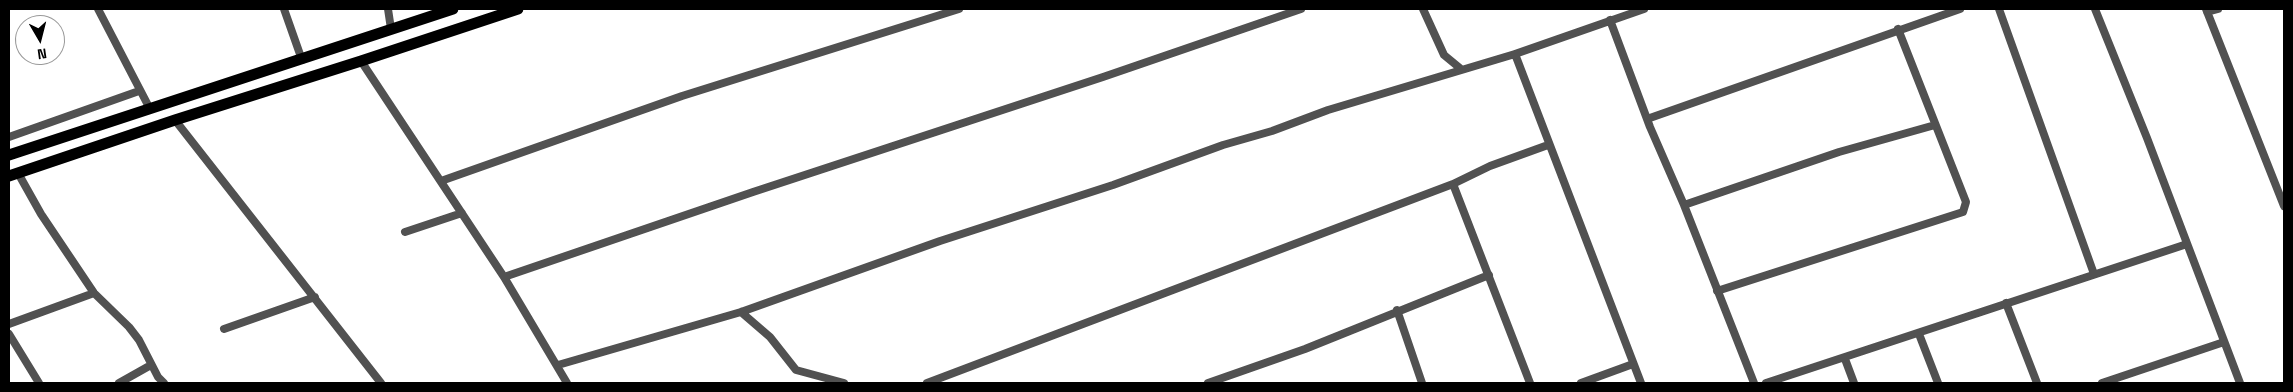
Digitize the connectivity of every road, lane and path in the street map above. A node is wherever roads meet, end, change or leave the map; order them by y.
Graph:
1 (98, 9) edge
2 (284, 9) edge
3 (388, 9) edge
4 (453, 9) edge
5 (518, 9) edge
6 (959, 9) edge
7 (1301, 9) edge
8 (1423, 9) edge
9 (1644, 9) edge
10 (1960, 9) edge
11 (1999, 9) edge
12 (2095, 9) edge
13 (2218, 9) edge
14 (2206, 10) edge
15 (1610, 20) junction
16 (391, 29) junction
17 (1898, 29) junction
18 (1515, 54) junction
19 (302, 60) junction
20 (361, 61) junction
21 (277, 67) junction
22 (1461, 69) junction
23 (284, 86) junction
24 (139, 91) junction
25 (150, 108) junction
26 (1647, 119) junction
27 (175, 120) junction
28 (1935, 125) junction
29 (40, 126) junction
30 (9, 137) edge
31 (46, 143) junction
32 (1548, 145) junction
33 (9, 155) edge
34 (13, 174) edge
35 (441, 181) junction
36 (1453, 184) junction
37 (1684, 205) junction
38 (2284, 206) edge
39 (462, 213) junction
40 (405, 232) dead end
41 (2187, 244) junction
42 (2094, 274) junction
43 (1488, 275) junction
44 (504, 277) junction
45 (1717, 291) junction
46 (94, 293) junction
47 (315, 297) junction
48 (2006, 303) junction
49 (1397, 310) junction
50 (741, 312) junction
51 (9, 324) edge
52 (224, 329) dead end
53 (9, 334) edge
54 (1919, 334) junction
55 (2224, 342) junction
56 (1845, 359) junction
57 (1633, 364) junction
58 (151, 365) junction
59 (558, 365) junction
60 (39, 383) edge
61 (119, 383) edge
62 (164, 383) edge
63 (381, 383) edge
64 (567, 383) edge
65 (844, 383) edge
66 (926, 383) edge
67 (1212, 383) edge
68 (1422, 383) edge
69 (1530, 383) edge
70 (1581, 383) edge
71 (1641, 383) edge
72 (1754, 383) edge
73 (1766, 383) edge
74 (1854, 383) edge
75 (1938, 383) edge
76 (2037, 383) edge
77 (2102, 383) edge
78 (2240, 383) edge

1 - 24 street
2 - 19 street
3 - 16 street
4 - 16 main road
5 - 20 main road
6 - 35 street
7 - 44 street
8 - 22 street
9 - 15 street
10 - 17 street
11 - 42 street
12 - 41 street
13 - 14 street
14 - 38 street
15 - 18 street
15 - 26 street
16 - 19 main road
17 - 26 street
17 - 28 street
18 - 22 street
18 - 32 street
19 - 21 main road
20 - 23 main road
20 - 35 street
21 - 23 main road
21 - 25 main road
22 - 50 street
23 - 27 main road
24 - 25 street
24 - 29 street
25 - 31 main road
26 - 37 street
27 - 34 main road
27 - 47 street
28 - 37 street
28 - 45 street
29 - 30 street
29 - 31 street
31 - 33 main road
32 - 36 street
32 - 57 street
34 - 46 street
35 - 39 street
36 - 43 street
36 - 66 street
37 - 45 street
39 - 40 street
39 - 44 street
41 - 42 street
41 - 55 street
42 - 48 street
43 - 49 street
43 - 69 street
44 - 59 street
45 - 72 street
46 - 51 street
46 - 58 street
47 - 52 street
47 - 63 street
48 - 54 street
48 - 76 street
49 - 67 street
49 - 68 street
50 - 59 street
50 - 65 street
53 - 60 street
54 - 56 street
54 - 75 street
55 - 77 street
55 - 78 street
56 - 73 street
56 - 74 street
57 - 70 street
57 - 71 street
58 - 61 street
58 - 62 street
59 - 64 street

